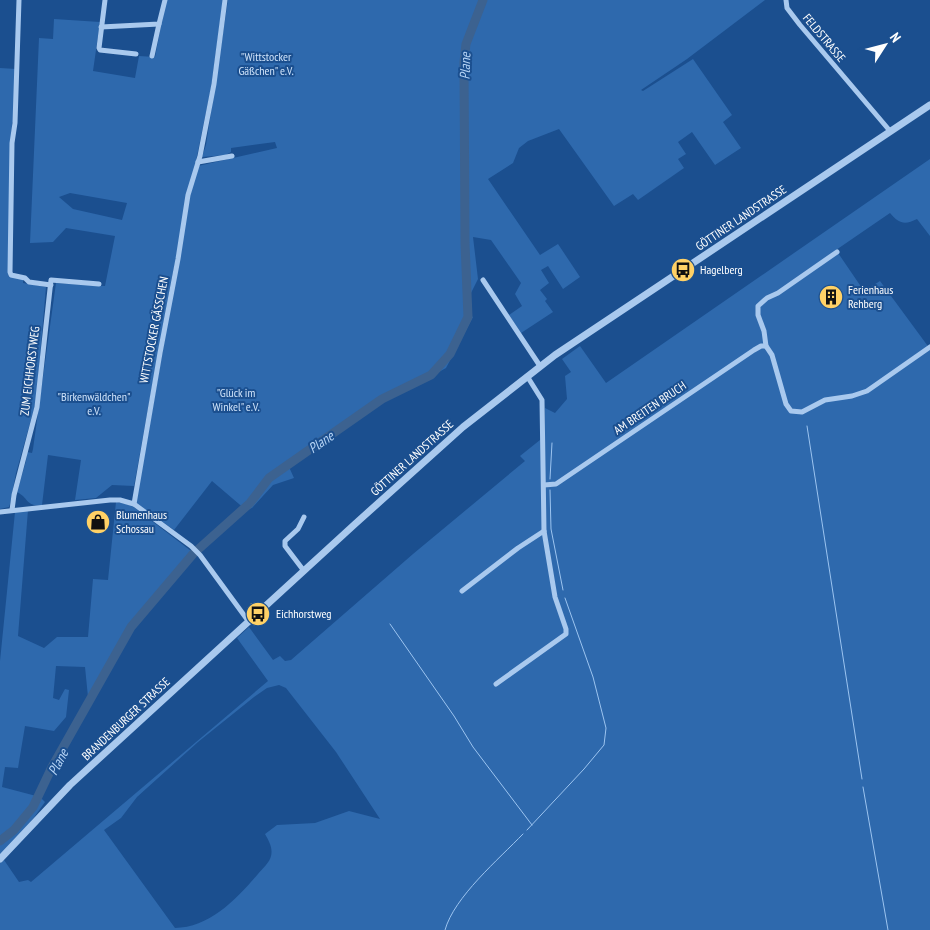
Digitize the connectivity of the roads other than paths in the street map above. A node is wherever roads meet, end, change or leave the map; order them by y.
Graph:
1 (19, 0) edge
2 (105, 0) edge
3 (164, 0) edge
4 (225, 0) edge
5 (786, 0) edge
6 (160, 24) junction
7 (101, 27) junction
8 (136, 54) dead end
9 (152, 56) dead end
10 (930, 105) edge
11 (890, 131) junction
12 (232, 156) dead end
13 (198, 162) junction
14 (837, 252) dead end
15 (483, 280) dead end
16 (99, 284) dead end
17 (51, 285) junction
18 (766, 346) junction
19 (930, 347) edge
20 (540, 366) junction
21 (527, 376) junction
22 (544, 485) junction
23 (134, 504) junction
24 (12, 510) junction
25 (0, 512) edge
26 (304, 517) dead end
27 (544, 531) junction
28 (304, 571) junction
29 (462, 591) dead end
30 (249, 622) junction
31 (496, 684) dead end
32 (0, 859) edge

1 - 17 street
2 - 7 street
3 - 6 street
4 - 13 street, WITTSTOCKER GÄSSCHEN
5 - 11 street, FELDSTRASSE
6 - 7 street
6 - 9 street
7 - 8 street
10 - 11 street, GÖTTINER LANDSTRASSE
11 - 20 street, GÖTTINER LANDSTRASSE
12 - 13 street
13 - 23 street, WITTSTOCKER GÄSSCHEN
14 - 18 street
15 - 20 street
16 - 17 street
17 - 24 street, ZUM EICHHORSTWEG
18 - 19 street
18 - 22 street, AM BREITEN BRUCH
20 - 21 street, GÖTTINER LANDSTRASSE
21 - 22 street
21 - 28 street, GÖTTINER LANDSTRASSE
22 - 27 street
23 - 24 street
23 - 30 street
24 - 25 street
26 - 28 street
27 - 29 street
27 - 31 street
28 - 30 street, GÖTTINER LANDSTRASSE
30 - 32 street, BRANDENBURGER STRASSE

